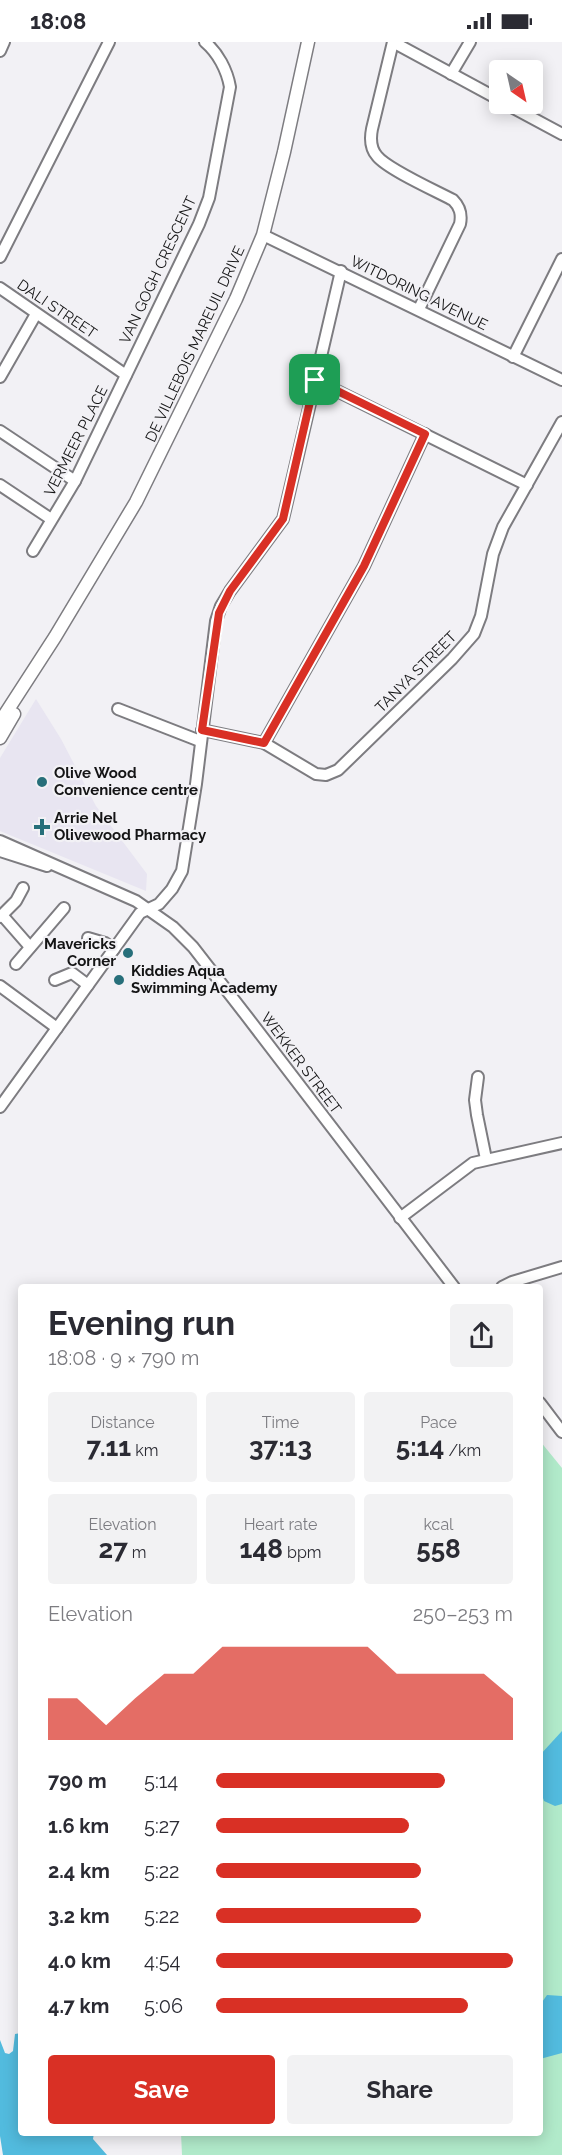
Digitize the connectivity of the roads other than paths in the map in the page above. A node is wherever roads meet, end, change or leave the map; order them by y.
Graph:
1 (4, 42) edge
2 (109, 42) edge
3 (205, 42) edge
4 (308, 42) edge
5 (393, 42) edge
6 (470, 42) edge
7 (0, 51) edge
8 (451, 74) junction
9 (489, 94) edge
10 (525, 114) edge
11 (562, 134) edge
12 (263, 235) junction
13 (0, 257) edge
14 (562, 259) edge
15 (341, 271) junction
16 (0, 288) edge
17 (419, 309) junction
18 (36, 314) junction
19 (513, 357) junction
20 (126, 375) junction
21 (0, 377) edge
22 (315, 380) junction
23 (562, 380) edge
24 (562, 423) edge
25 (0, 431) edge
26 (425, 434) junction
27 (75, 481) junction
28 (0, 485) edge
29 (527, 485) junction
30 (51, 519) junction
31 (33, 551) dead end
32 (118, 709) dead end
33 (3, 721) edge
34 (201, 736) junction
35 (0, 738) edge
36 (264, 743) junction
37 (0, 841) edge
38 (0, 851) edge
39 (68, 871) junction
40 (23, 888) dead end
41 (64, 908) dead end
42 (150, 910) junction
43 (1, 916) edge
44 (88, 938) dead end
45 (30, 947) junction
46 (114, 949) junction
47 (16, 964) dead end
48 (55, 981) dead end
49 (88, 985) junction
50 (0, 986) edge
51 (57, 1028) junction
52 (478, 1077) dead end
53 (0, 1107) edge
54 (562, 1143) edge
55 (486, 1159) junction
56 (400, 1218) junction
57 (562, 1267) edge
58 (452, 1284) edge
59 (508, 1284) edge
60 (543, 1407) edge
61 (562, 1432) edge

1 - 7 street
2 - 13 street
3 - 20 street, VAN GOGH CRESCENT
4 - 12 main road, DE VILLEBOIS MAREUIL DRIVE
5 - 8 street
5 - 17 street
6 - 8 street
8 - 9 street
10 - 11 street
12 - 15 street, WITDORING AVENUE
12 - 33 main road, DE VILLEBOIS MAREUIL DRIVE
14 - 19 street
15 - 17 street, WITDORING AVENUE
15 - 22 street
16 - 18 street, DALI STREET
17 - 19 street, WITDORING AVENUE
18 - 20 street, DALI STREET
18 - 21 street
19 - 23 street, WITDORING AVENUE
20 - 27 street, VERMEER PLACE
22 - 26 street
22 - 34 street
24 - 29 street, TANYA STREET
25 - 27 street
26 - 29 street
26 - 36 street
27 - 30 street, VERMEER PLACE
28 - 30 street
29 - 36 street, TANYA STREET
30 - 31 street, VERMEER PLACE
32 - 34 street
33 - 35 main road, DE VILLEBOIS MAREUIL DRIVE
34 - 36 street
34 - 42 street
37 - 39 street, WEKKER STREET
38 - 39 street, WEKKER STREET
39 - 42 street, WEKKER STREET
40 - 43 street
41 - 45 street
42 - 46 street
42 - 56 street, WEKKER STREET
43 - 45 street
44 - 46 street
45 - 47 street
46 - 49 street
48 - 49 street
49 - 51 street
50 - 51 street
51 - 53 street
52 - 55 street
54 - 55 street
55 - 56 street
56 - 58 street, WEKKER STREET
57 - 59 street
60 - 61 street

